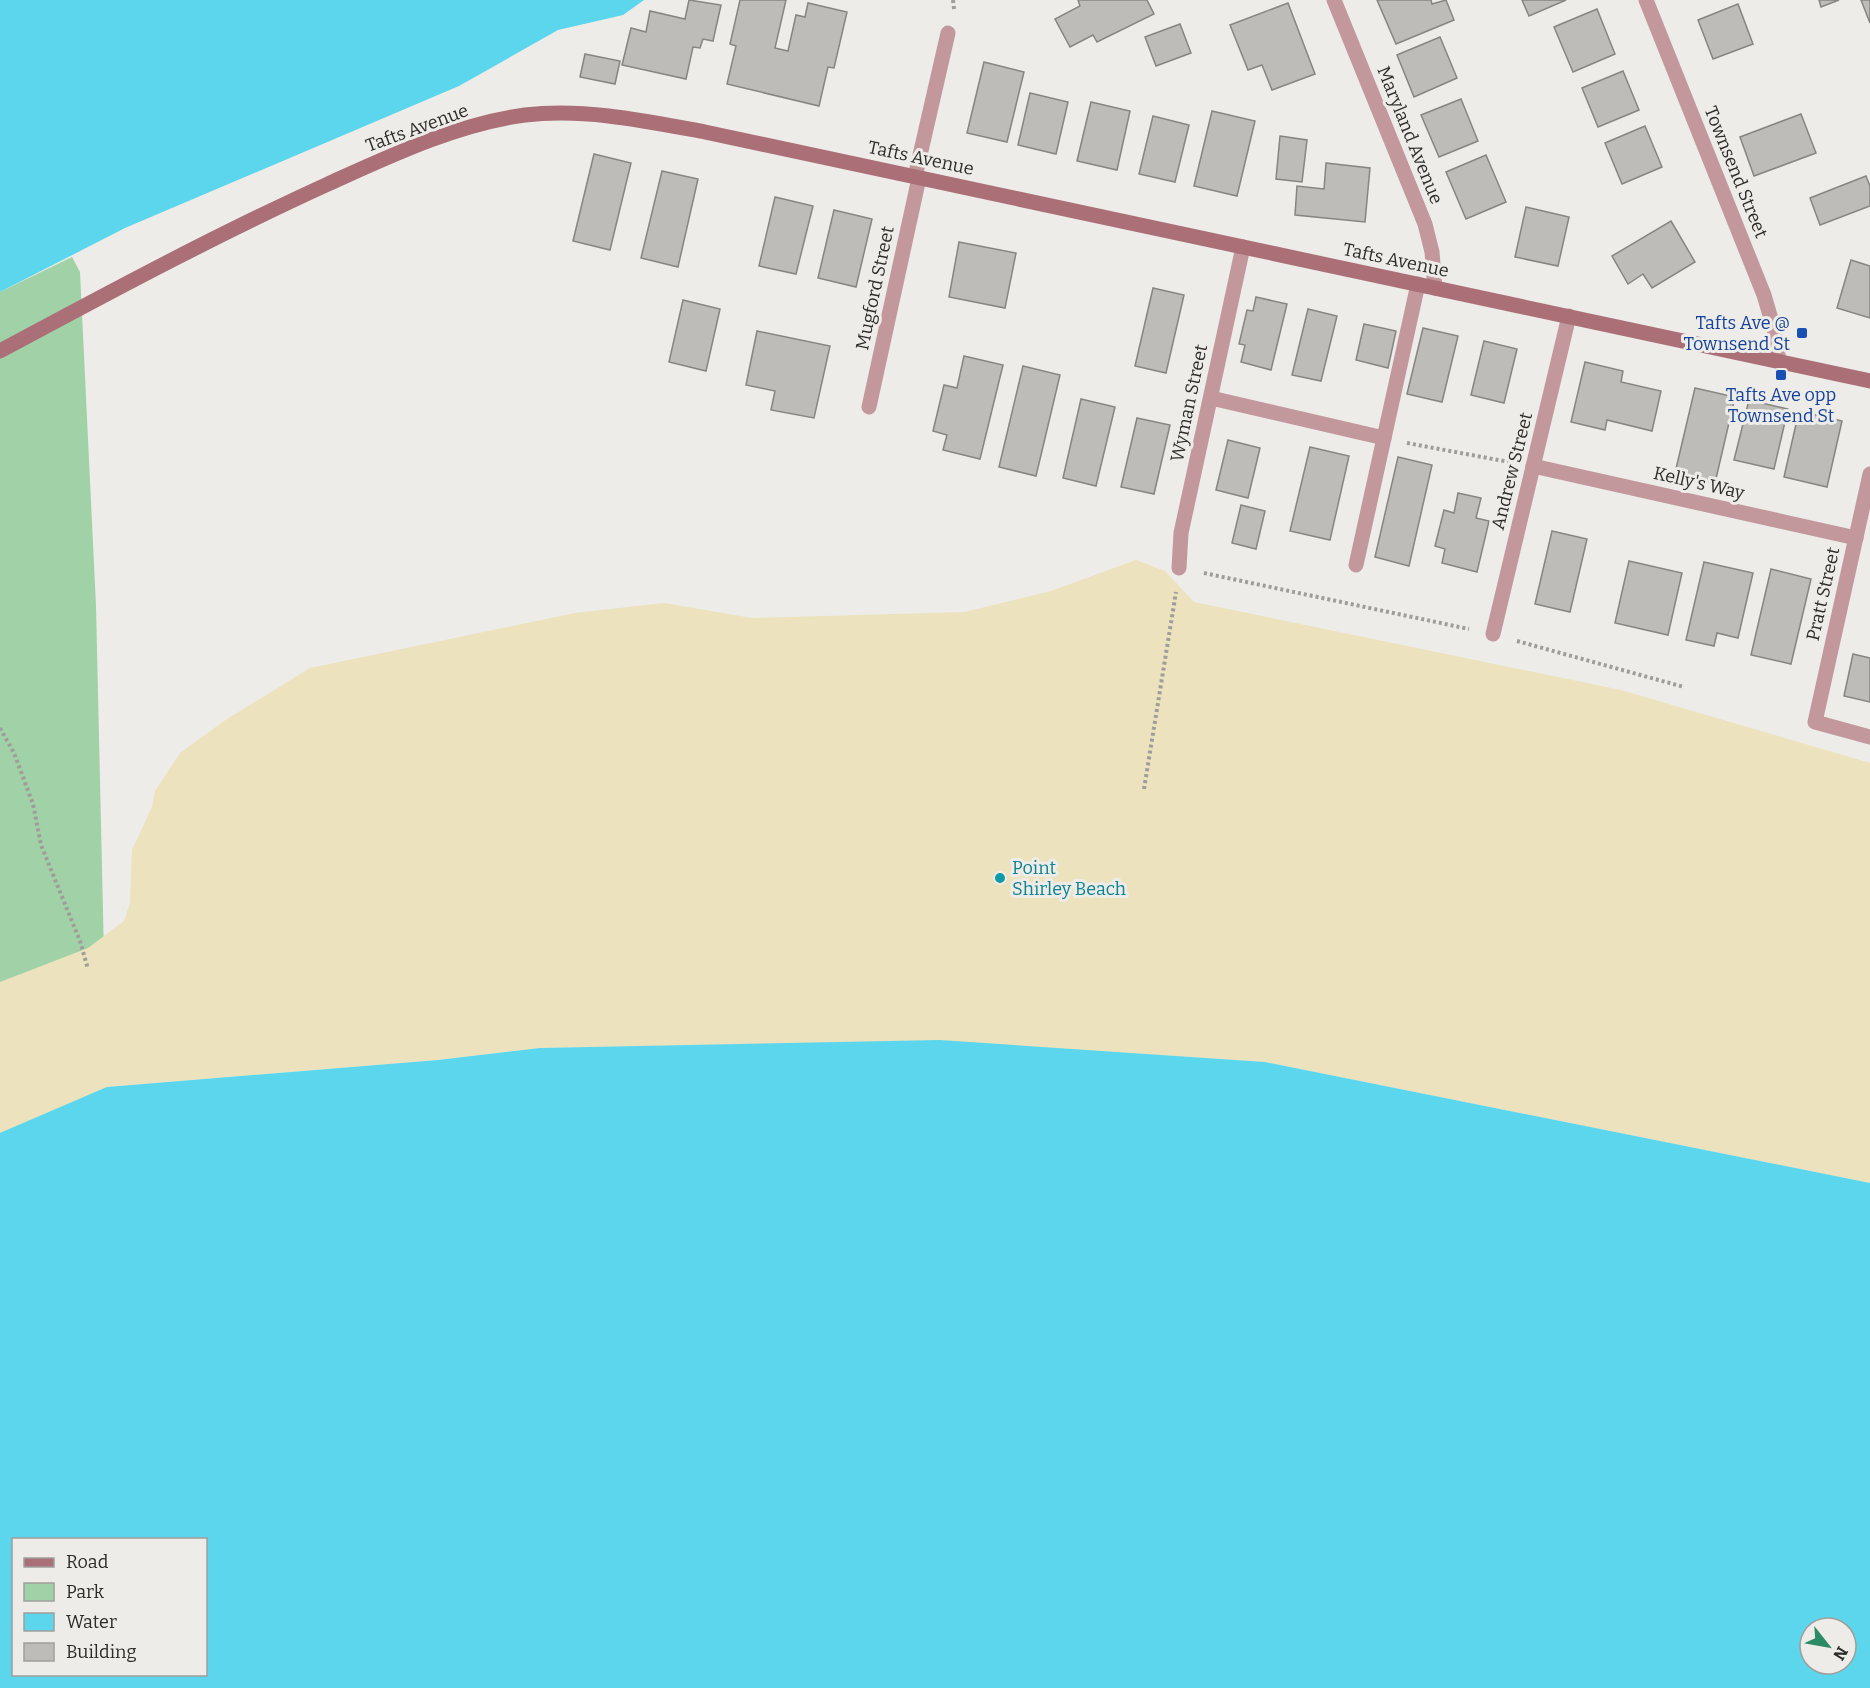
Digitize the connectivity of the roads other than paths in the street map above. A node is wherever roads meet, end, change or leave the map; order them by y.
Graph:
1 (1334, 0) edge
2 (1646, 0) edge
3 (948, 33) dead end
4 (917, 177) junction
5 (1243, 247) junction
6 (1418, 284) junction
7 (1435, 288) junction
8 (1569, 316) junction
9 (0, 351) edge
10 (1779, 361) junction
11 (1870, 381) edge
12 (1211, 398) junction
13 (869, 407) dead end
14 (1384, 438) junction
15 (1533, 466) junction
16 (1870, 474) edge
17 (1856, 538) junction
18 (1356, 565) dead end
19 (1179, 568) road end
20 (1493, 634) road end
21 (1870, 737) edge

1 - 7 street, Maryland Avenue
2 - 10 street, Townsend Street
3 - 4 street, Mugford Street
4 - 5 main road, Tafts Avenue
4 - 9 main road, Tafts Avenue
4 - 13 street, Mugford Street
5 - 6 main road, Tafts Avenue
5 - 12 street, Wyman Street
6 - 7 main road, Tafts Avenue
6 - 14 street
7 - 8 main road, Tafts Avenue
8 - 10 main road, Tafts Avenue
8 - 15 street, Andrew Street
10 - 11 main road, Tafts Avenue
12 - 14 street
12 - 19 street, Wyman Street
14 - 18 street
15 - 17 street, Kelly's Way
15 - 20 street, Andrew Street
16 - 17 street, Pratt Street
17 - 21 street, Pratt Street

